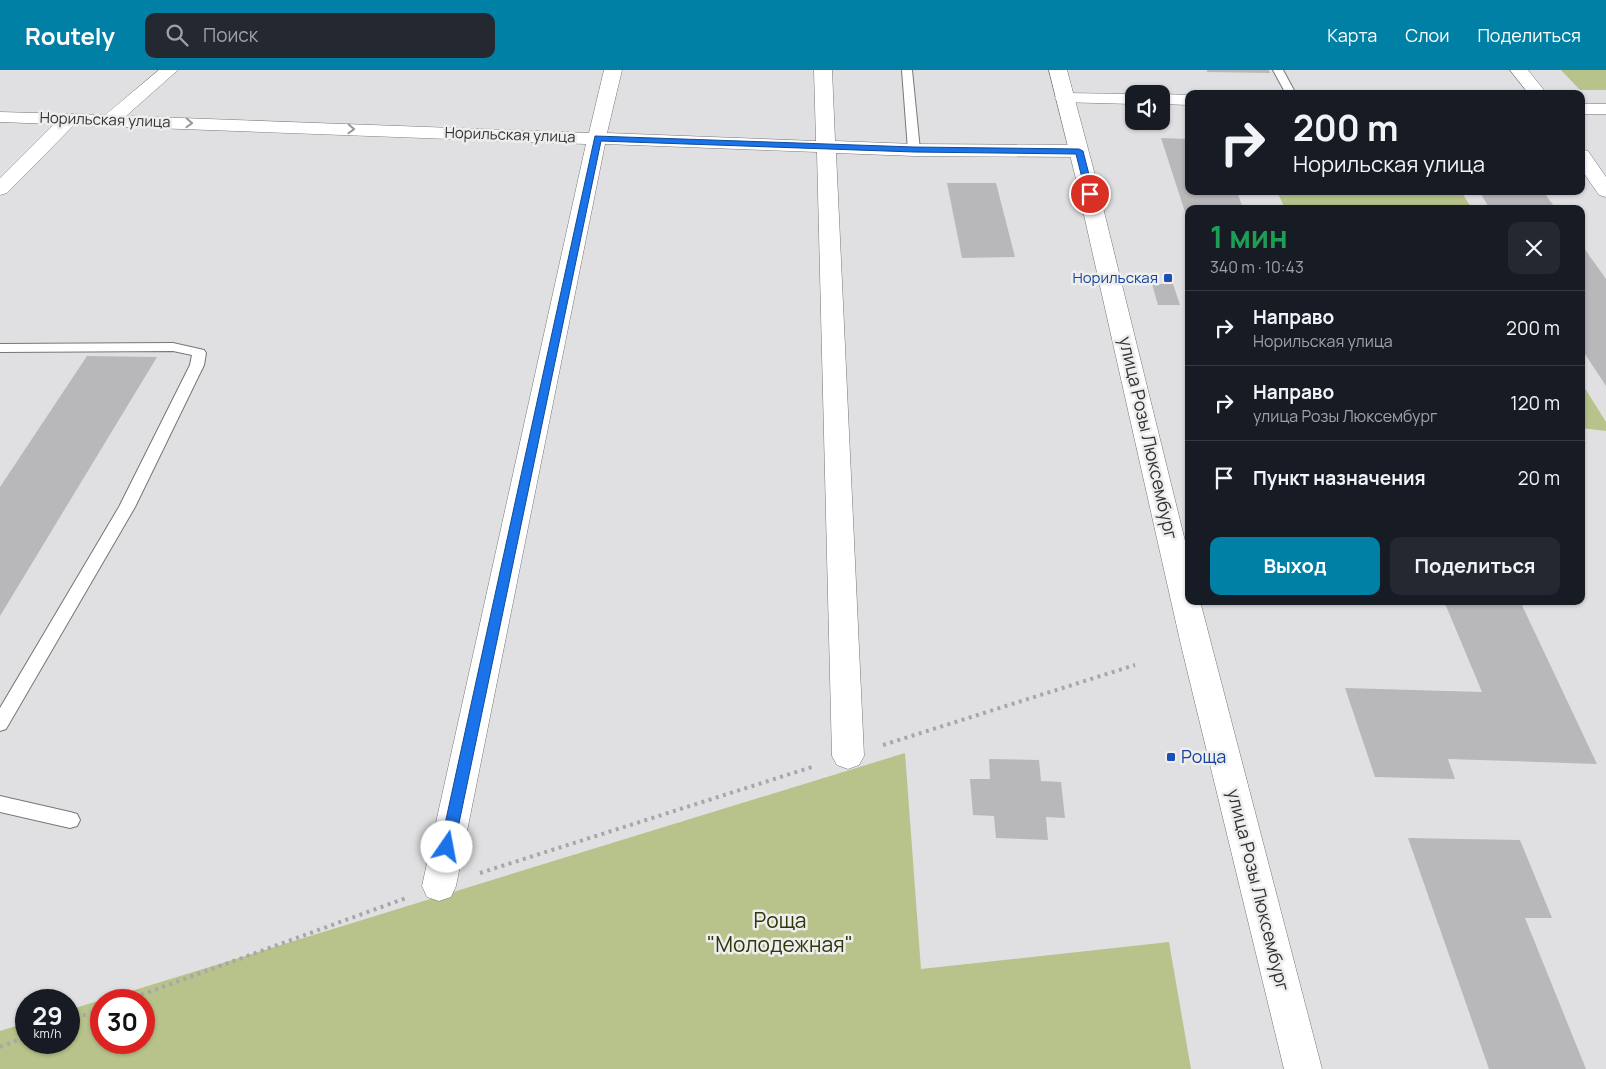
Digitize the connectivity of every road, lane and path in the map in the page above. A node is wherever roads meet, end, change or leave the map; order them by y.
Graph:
1 (169, 70) edge
2 (613, 70) edge
3 (823, 70) edge
4 (907, 70) edge
5 (1058, 70) edge
6 (1278, 70) edge
7 (1519, 70) edge
8 (1289, 90) edge
9 (1535, 90) edge
10 (1064, 98) junction
11 (1125, 99) edge
12 (1170, 99) edge
13 (1185, 100) edge
14 (1585, 109) edge
15 (1606, 109) edge
16 (0, 116) edge
17 (70, 119) junction
18 (110, 120) junction
19 (598, 138) junction
20 (826, 146) junction
21 (914, 150) junction
22 (1079, 151) junction
23 (1585, 161) edge
24 (1604, 187) edge
25 (0, 189) edge
26 (0, 348) edge
27 (1185, 599) edge
28 (1187, 605) edge
29 (1135, 665) dead end
30 (0, 724) edge
31 (848, 756) junction
32 (0, 804) edge
33 (70, 820) dead end
34 (439, 886) junction
35 (155, 990) edge
36 (15, 1041) edge
37 (0, 1046) edge
38 (1303, 1069) edge

1 - 18 street
2 - 19 street
3 - 20 street
4 - 21 lane
5 - 10 street, улица Розы Люксембург
6 - 8 lane
7 - 9 street
10 - 11 street
10 - 22 street, улица Розы Люксембург
12 - 13 street
14 - 15 street
16 - 17 street, Норильская улица
17 - 18 street, Норильская улица
17 - 25 street
18 -> 19 street, Норильская улица
19 - 20 street, Норильская улица
19 - 34 street
20 - 21 street, Норильская улица
20 - 31 street
21 - 22 street, Норильская улица
22 - 27 street, улица Розы Люксембург
23 - 24 street
26 - 30 lane
28 - 38 street, улица Розы Люксембург
29 - 31 path
31 - 34 path
32 - 33 lane
34 - 35 path
36 - 37 path

